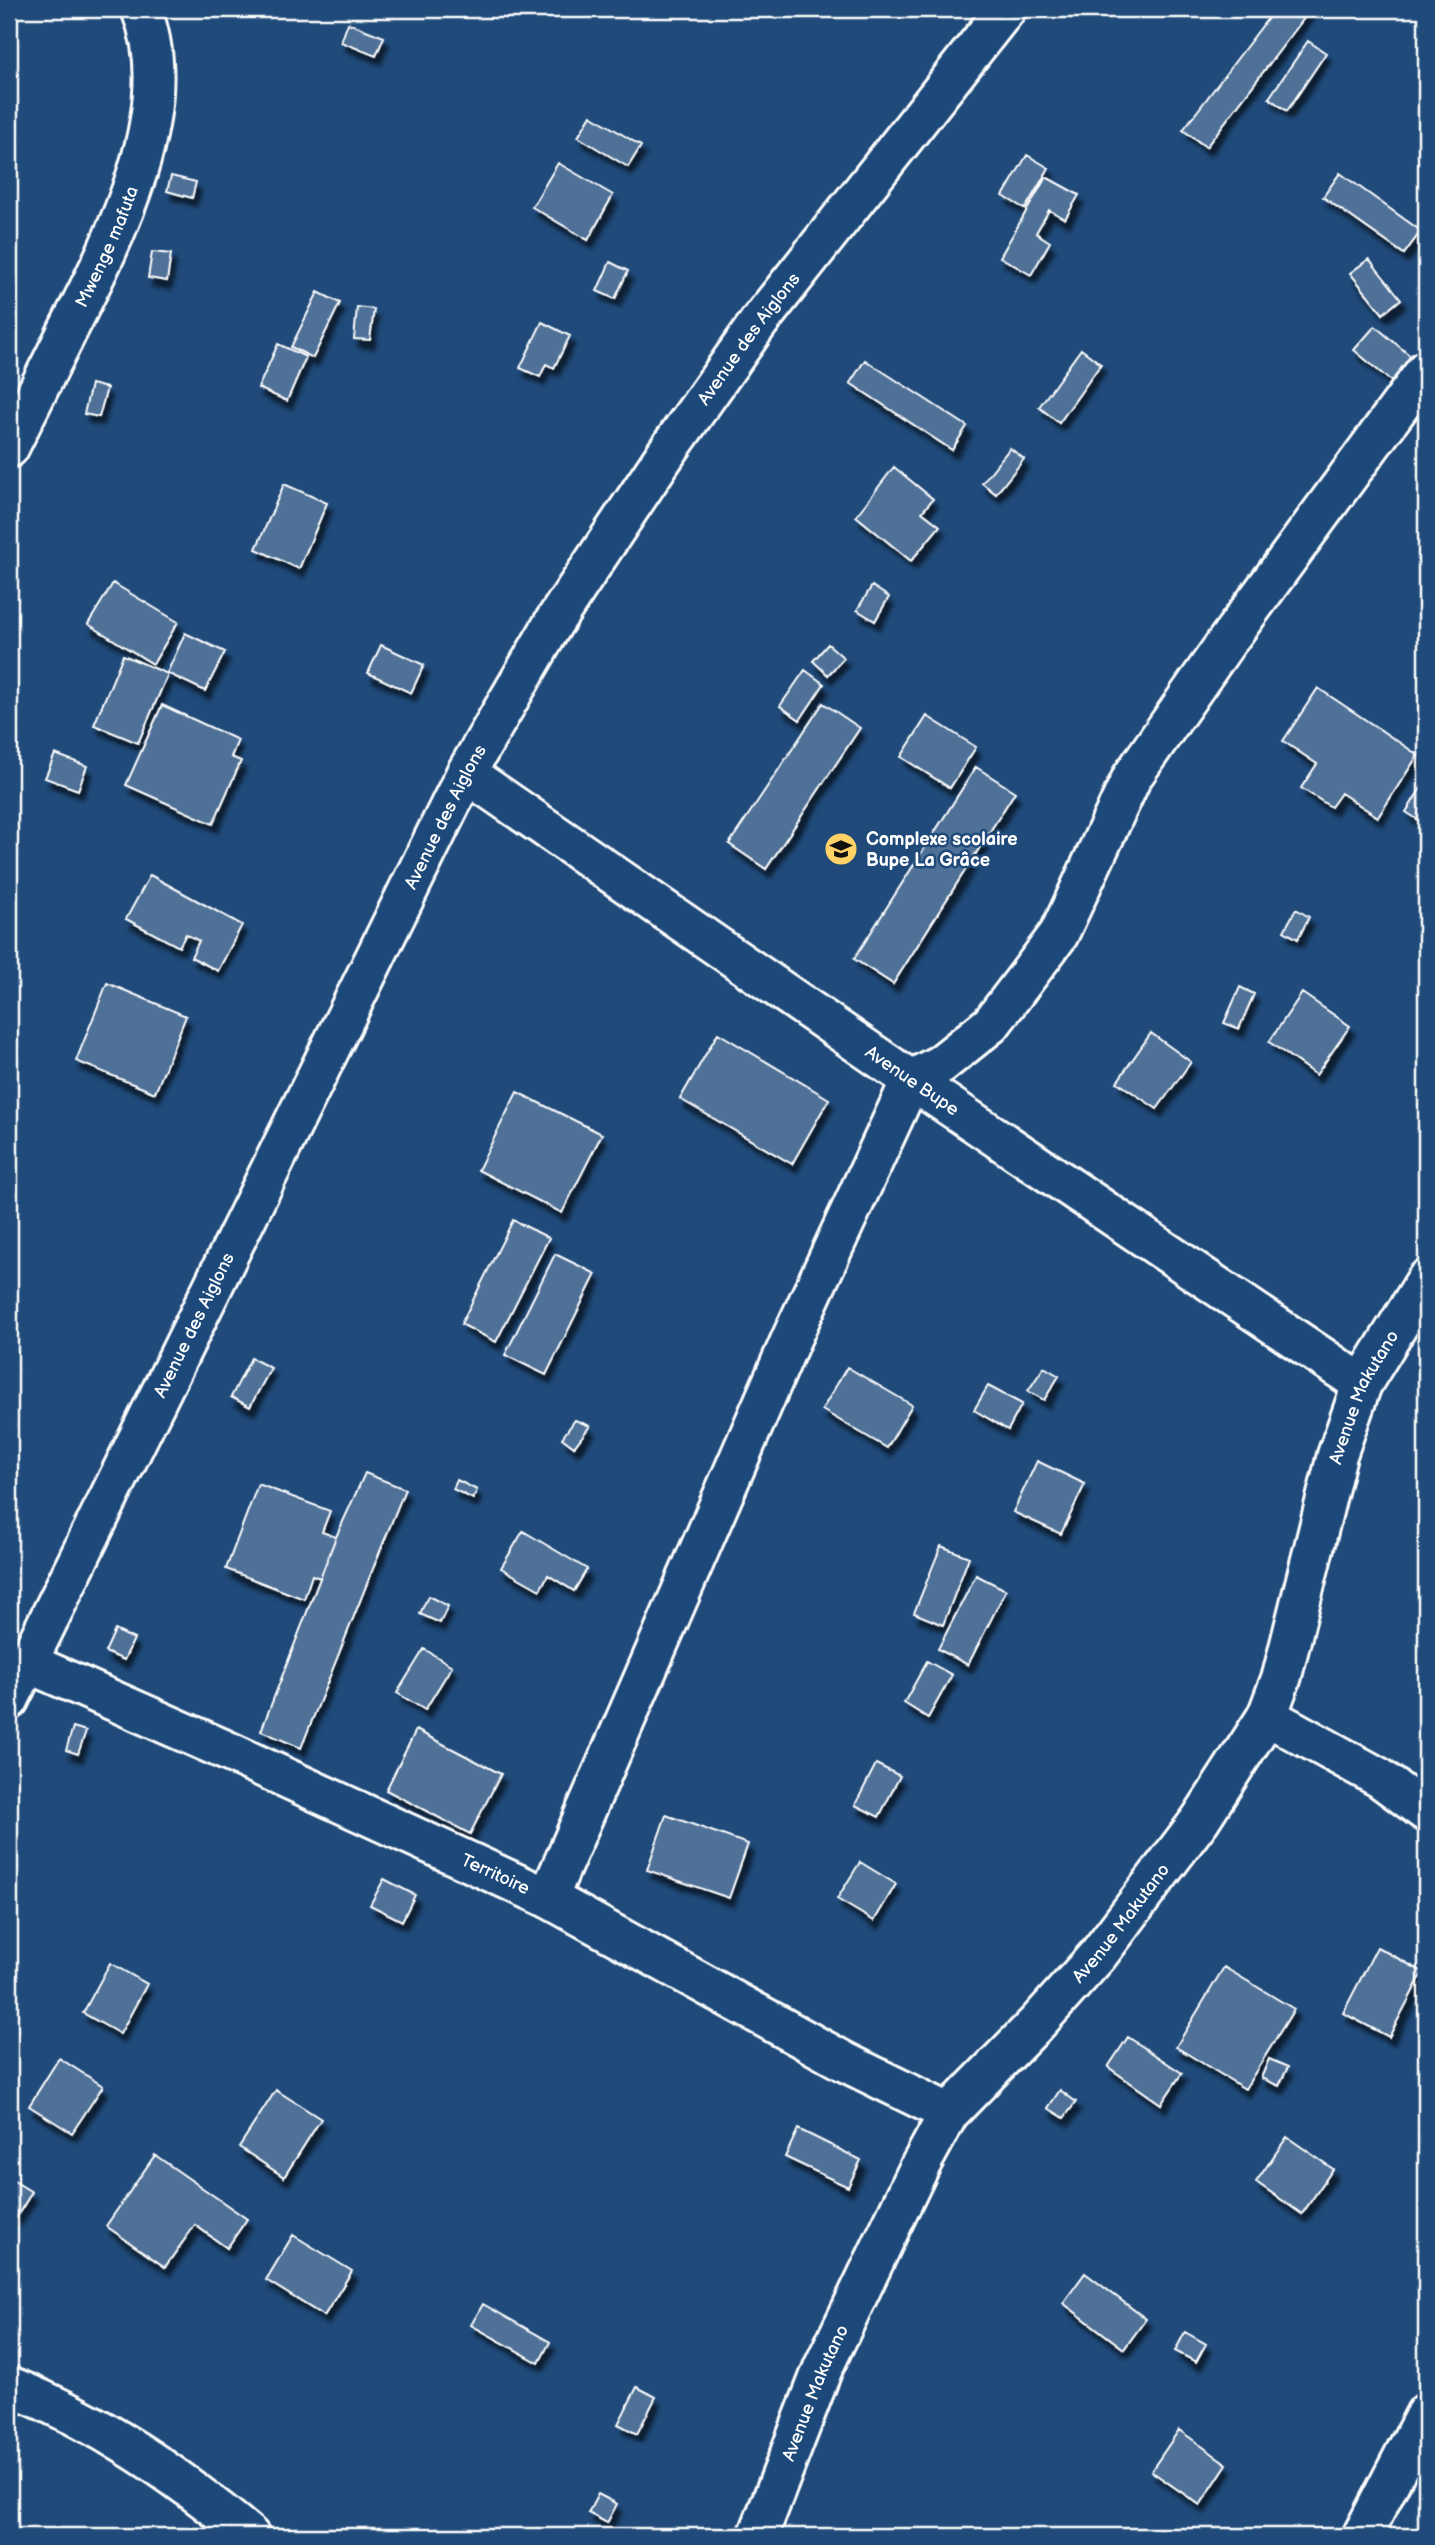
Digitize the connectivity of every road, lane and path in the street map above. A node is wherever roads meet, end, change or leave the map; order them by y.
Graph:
1 (1006, 9) edge
2 (146, 19) edge
3 (1426, 370) edge
4 (9, 448) edge
5 (466, 773) junction
6 (911, 1080) junction
7 (1426, 1280) edge
8 (1362, 1384) junction
9 (29, 1663) junction
10 (9, 1700) edge
11 (1267, 1716) junction
12 (1426, 1812) edge
13 (548, 1898) junction
14 (949, 2113) junction
15 (9, 2386) edge
16 (1426, 2413) edge
17 (250, 2536) edge
18 (758, 2536) edge
19 (1362, 2536) edge

1 - 5 street, Avenue des Aiglons
2 - 4 street, Mwenge mafuta
3 - 6 street
5 - 6 street, Avenue Bupe
5 - 9 street, Avenue des Aiglons
6 - 8 street, Avenue Bupe
6 - 13 street
7 - 8 street, Avenue Makutano
8 - 11 street, Avenue Makutano
9 - 10 street, Avenue des Aiglons
9 - 13 street, Territoire
11 - 12 street
11 - 14 street, Avenue Makutano
13 - 14 street, Territoire
14 - 18 street, Avenue Makutano
15 - 17 street
16 - 19 street

